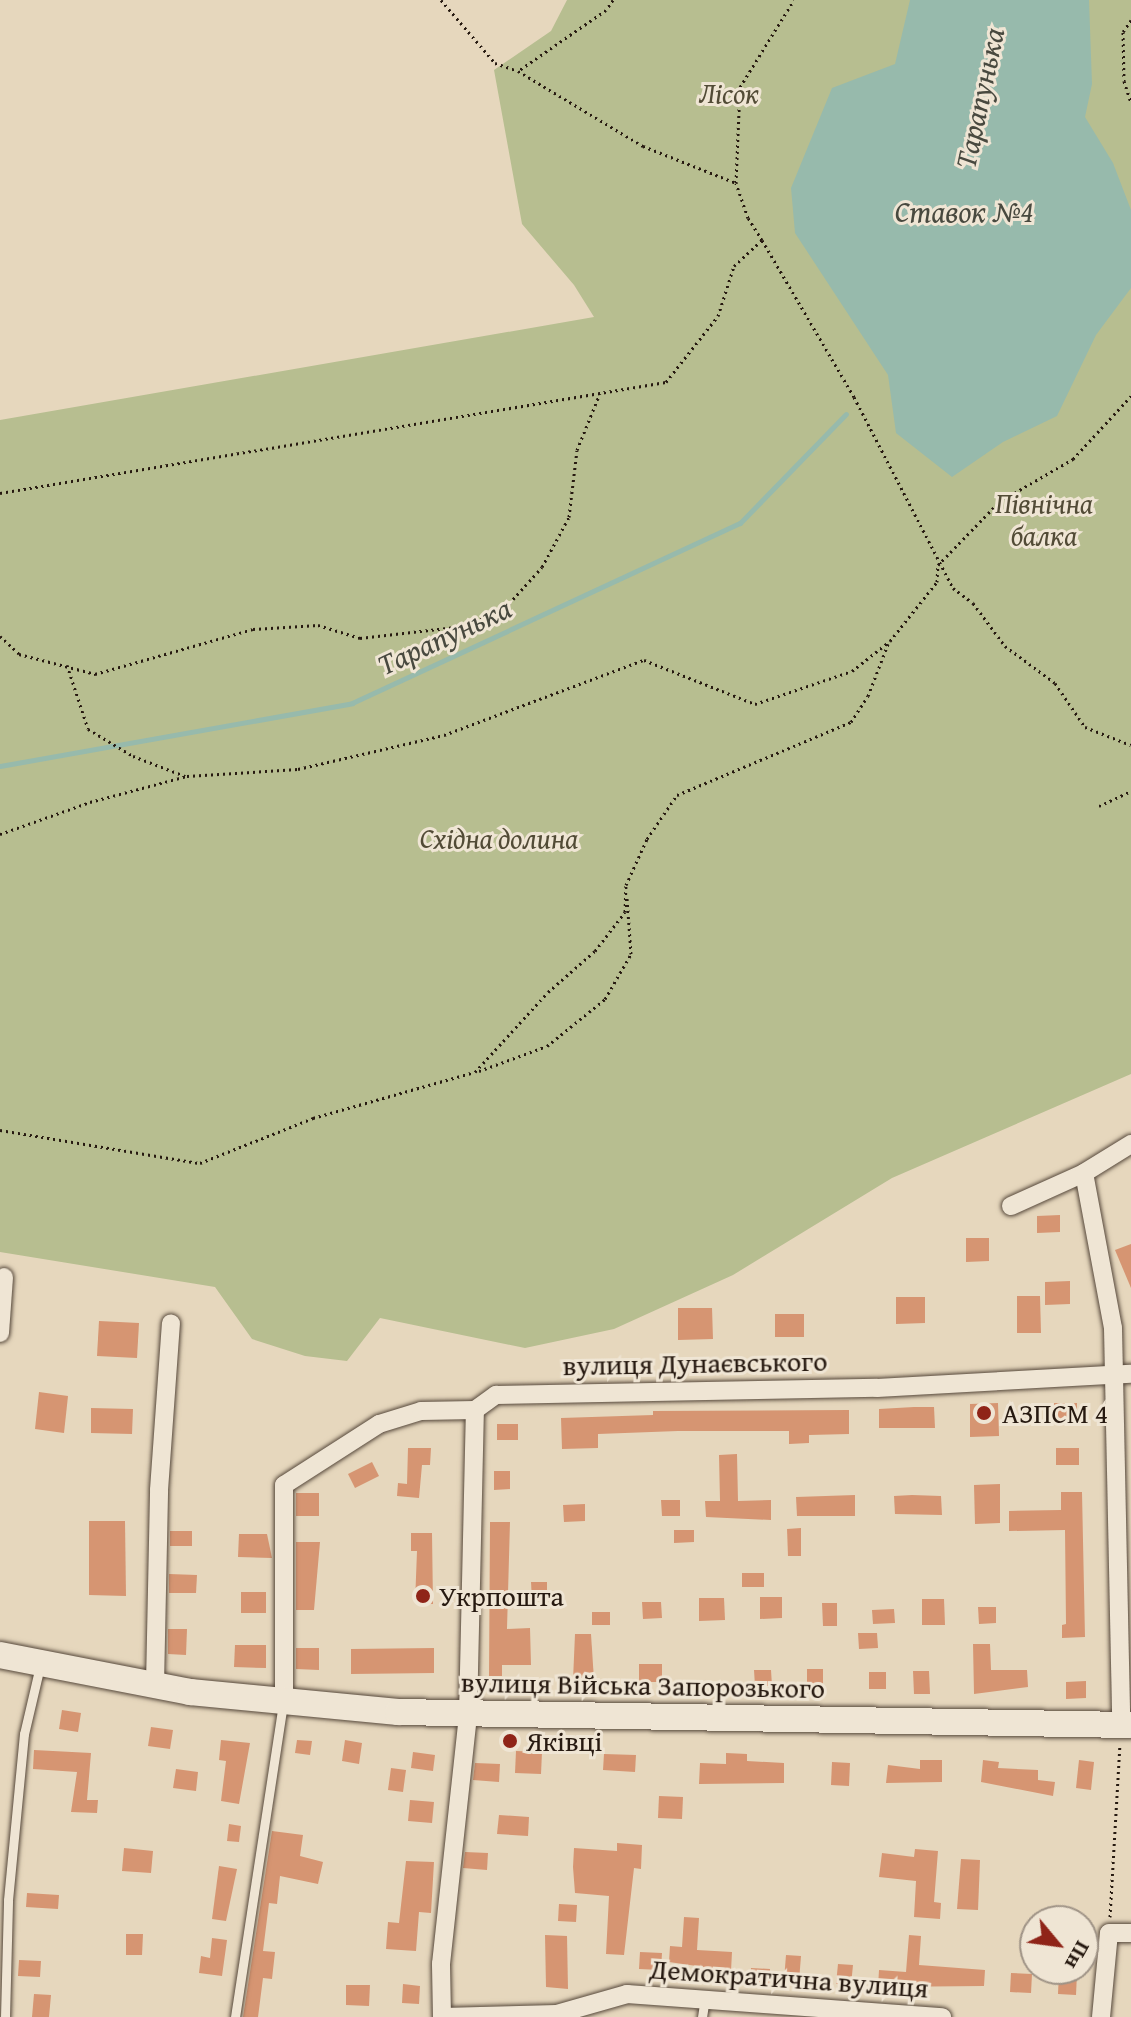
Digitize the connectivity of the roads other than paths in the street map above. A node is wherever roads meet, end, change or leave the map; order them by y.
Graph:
1 (1131, 1144) edge
2 (1084, 1173) junction
3 (1011, 1206) dead end
4 (4, 1277) dead end
5 (171, 1323) dead end
6 (1122, 1324) edge
7 (0, 1333) edge
8 (1122, 1374) edge
9 (475, 1410) junction
10 (0, 1655) edge
11 (40, 1662) junction
12 (155, 1685) junction
13 (284, 1700) junction
14 (468, 1715) junction
15 (1126, 1725) edge
16 (1131, 1933) edge
17 (705, 1997) junction
18 (5, 2017) edge
19 (235, 2017) edge
20 (442, 2017) edge
21 (702, 2017) edge
22 (942, 2017) edge
23 (1101, 2017) edge

1 - 2 street
2 - 3 street
2 - 6 street
4 - 7 street
5 - 12 street
6 - 8 street
8 - 9 street, вулиця Дунаєвського
8 - 15 street
9 - 13 street, вулиця Дунаєвського
9 - 14 street
10 - 11 street, вулиця Війська Запорозького
11 - 12 street, вулиця Війська Запорозького
11 - 18 lane
12 - 13 street, вулиця Війська Запорозького
13 - 14 street, вулиця Війська Запорозького
13 - 19 lane
14 - 15 street, вулиця Війська Запорозького
14 - 20 street
16 - 23 street
17 - 20 street, Демократична вулиця
17 - 21 lane
17 - 22 street, Демократична вулиця

